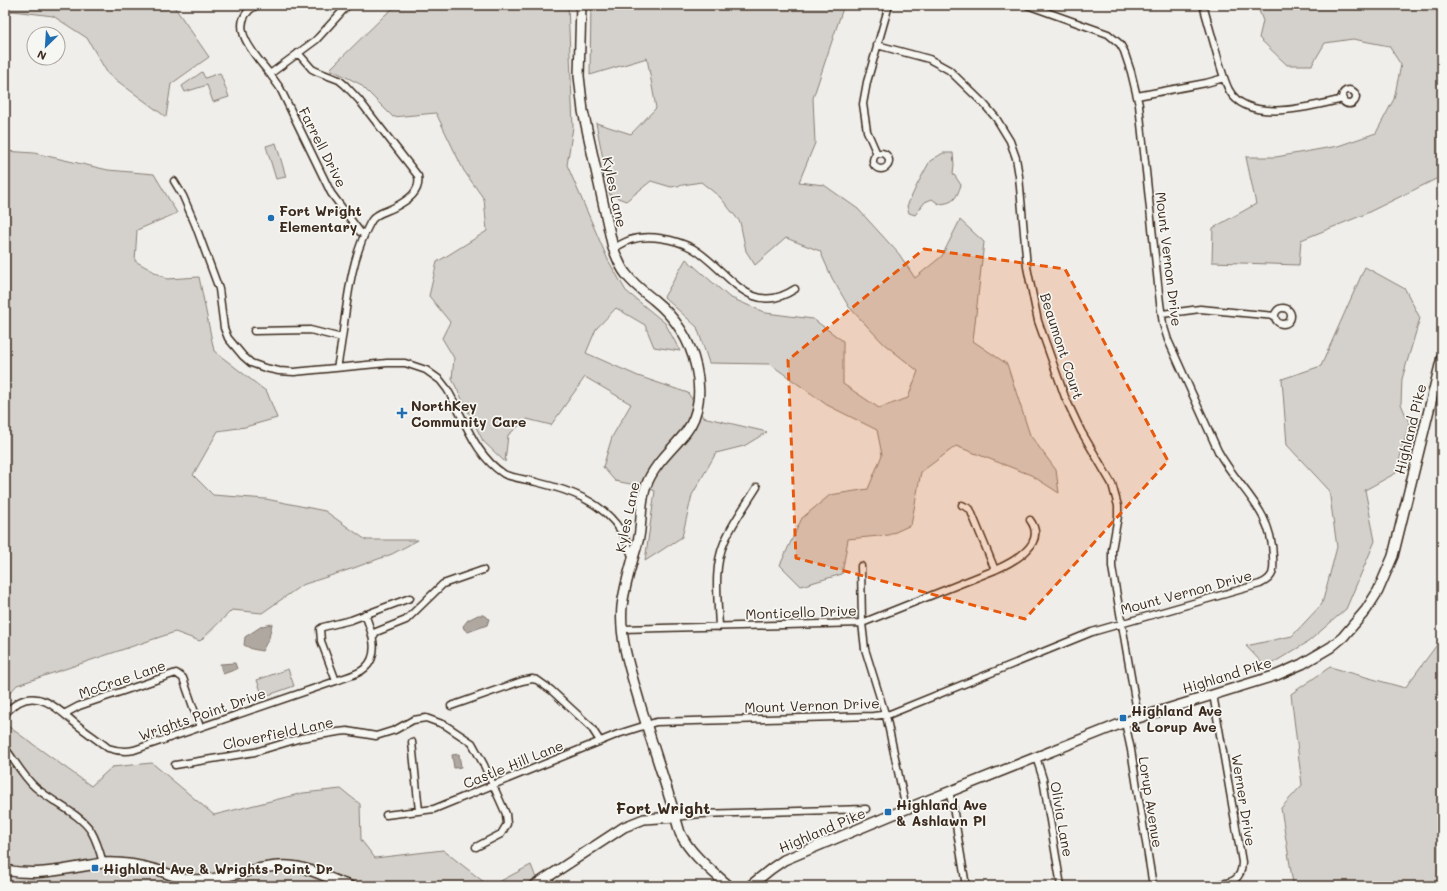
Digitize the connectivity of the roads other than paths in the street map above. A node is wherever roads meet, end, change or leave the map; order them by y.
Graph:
1 (257, 5) edge
2 (348, 5) edge
3 (581, 5) edge
4 (889, 5) edge
5 (1027, 5) edge
6 (1203, 5) edge
7 (877, 45) junction
8 (298, 53) junction
9 (270, 74) junction
10 (1224, 78) junction
11 (1137, 96) junction
12 (1342, 99) dead end
13 (877, 154) dead end
14 (174, 181) dead end
15 (364, 234) junction
16 (613, 248) junction
17 (795, 289) dead end
18 (1162, 314) junction
19 (1275, 316) dead end
20 (254, 331) dead end
21 (342, 338) junction
22 (1442, 357) edge
23 (337, 368) junction
24 (757, 487) dead end
25 (962, 505) dead end
26 (1030, 520) dead end
27 (633, 559) junction
28 (861, 566) dead end
29 (483, 570) dead end
30 (995, 570) junction
31 (410, 598) dead end
32 (365, 614) junction
33 (862, 623) junction
34 (1121, 623) junction
35 (719, 626) junction
36 (622, 629) junction
37 (373, 637) junction
38 (336, 681) junction
39 (1213, 694) junction
40 (451, 706) dead end
41 (5, 714) edge
42 (64, 714) junction
43 (885, 715) junction
44 (1138, 717) junction
45 (1125, 722) junction
46 (646, 724) junction
47 (200, 728) junction
48 (600, 741) junction
49 (412, 742) dead end
50 (5, 748) edge
51 (1036, 757) junction
52 (175, 765) dead end
53 (493, 784) junction
54 (949, 792) junction
55 (866, 809) dead end
56 (906, 809) junction
57 (420, 811) junction
58 (386, 815) dead end
59 (675, 817) junction
60 (476, 847) dead end
61 (103, 863) junction
62 (5, 870) edge
63 (196, 883) edge
64 (350, 886) edge
65 (534, 886) edge
66 (729, 886) edge
67 (750, 886) edge
68 (966, 886) edge
69 (1061, 886) edge
70 (1153, 886) edge
71 (1207, 886) edge

1 - 9 street, Farrell Drive
2 - 8 street
3 - 16 main road, Kyles Lane
4 - 7 street
5 - 11 street, Mount Vernon Drive
6 - 10 street
7 - 13 street
7 - 34 street, Beaumont Court
8 - 9 street
8 - 15 street
9 - 15 street, Farrell Drive
10 - 11 street
10 - 12 street
11 - 18 street, Mount Vernon Drive
14 - 23 street
15 - 21 street
16 - 17 street
16 - 27 main road, Kyles Lane
18 - 19 street
18 - 34 street, Mount Vernon Drive
20 - 21 street
21 - 23 street
22 - 39 main road, Highland Pike
23 - 27 street
24 - 35 street
25 - 30 street
26 - 30 street, Monticello Drive
27 - 36 main road, Kyles Lane
28 - 33 street
29 - 37 street
30 - 33 street, Monticello Drive
31 - 32 street
32 - 37 street, Wrights Point Drive
32 - 38 street
33 - 35 street, Monticello Drive
33 - 43 street
34 - 43 street, Mount Vernon Drive
34 - 44 street, Beaumont Court
35 - 36 street, Monticello Drive
36 - 46 main road, Kyles Lane
37 - 38 street, Wrights Point Drive
38 - 47 street, Wrights Point Drive
39 - 44 main road, Highland Pike
39 - 71 street, Werner Drive
40 - 48 street
41 - 42 street, Wrights Point Drive
42 - 47 street, Wrights Point Drive
42 - 47 street, McCrae Lane
43 - 46 street, Mount Vernon Drive
43 - 56 street
44 - 45 main road, Highland Pike
45 - 51 main road, Highland Pike
45 - 70 street, Lorup Avenue
46 - 48 street, Castle Hill Lane
46 - 59 main road, Kyles Lane
48 - 53 street, Castle Hill Lane
49 - 57 street
50 - 61 street
51 - 54 main road, Highland Pike
51 - 69 street, Olivia Lane
52 - 53 street, Cloverfield Lane
53 - 57 street, Castle Hill Lane
53 - 60 street, Cloverfield Lane
54 - 56 main road, Highland Pike
54 - 68 street
55 - 59 street, Highland Pike
56 - 67 main road, Highland Pike
57 - 58 street, Castle Hill Lane
59 - 65 main road, Highland Pike
59 - 66 main road, Kyles Lane
61 - 62 main road
61 - 63 main road
63 - 64 main road

